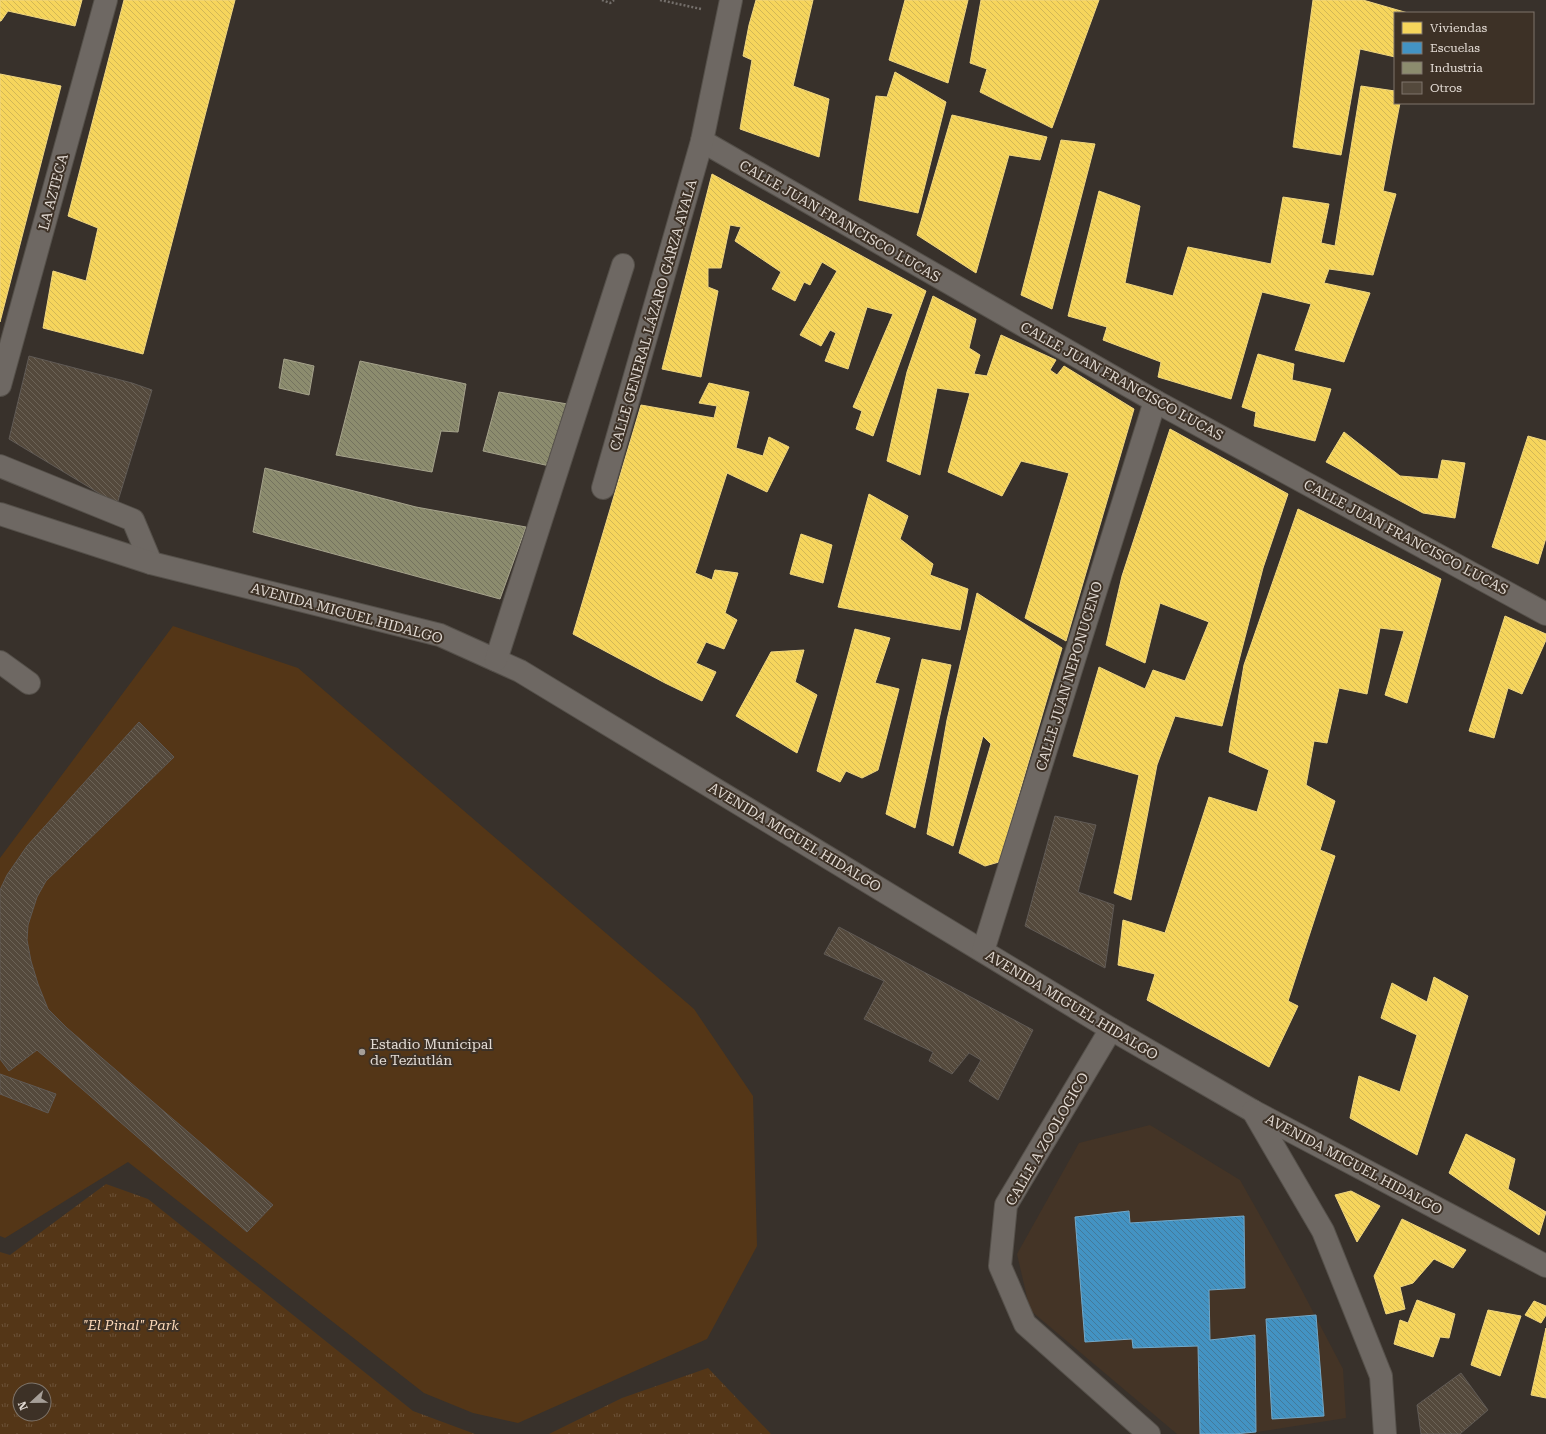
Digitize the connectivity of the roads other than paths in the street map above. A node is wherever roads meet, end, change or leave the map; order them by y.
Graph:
1 (106, 0) edge
2 (729, 8) edge
3 (702, 141) junction
4 (623, 265) dead end
5 (0, 385) edge
6 (1155, 401) junction
7 (0, 466) edge
8 (603, 488) dead end
9 (0, 514) edge
10 (151, 563) junction
11 (1546, 614) edge
12 (496, 660) junction
13 (0, 662) edge
14 (29, 683) dead end
15 (983, 951) junction
16 (1110, 1030) junction
17 (1253, 1111) junction
18 (1546, 1266) edge
19 (1149, 1434) edge
20 (1385, 1434) edge

1 - 5 street, LA AZTECA
2 - 3 street, CALLE GENERAL LÁZARO GARZA AYALA
3 - 6 street, CALLE JUAN FRANCISCO LUCAS
3 - 8 street, CALLE GENERAL LÁZARO GARZA AYALA
4 - 12 street
6 - 11 street, CALLE JUAN FRANCISCO LUCAS
6 - 15 street, CALLE JUAN NEPONUCENO
7 - 10 street
9 - 10 street, AVENIDA MIGUEL HIDALGO
10 - 12 street, AVENIDA MIGUEL HIDALGO
12 - 15 street, AVENIDA MIGUEL HIDALGO
13 - 14 street
15 - 16 street, AVENIDA MIGUEL HIDALGO
16 - 17 street, AVENIDA MIGUEL HIDALGO
16 - 19 street, CALLE A ZOOLOGICO
17 - 18 street, AVENIDA MIGUEL HIDALGO
17 - 20 street

